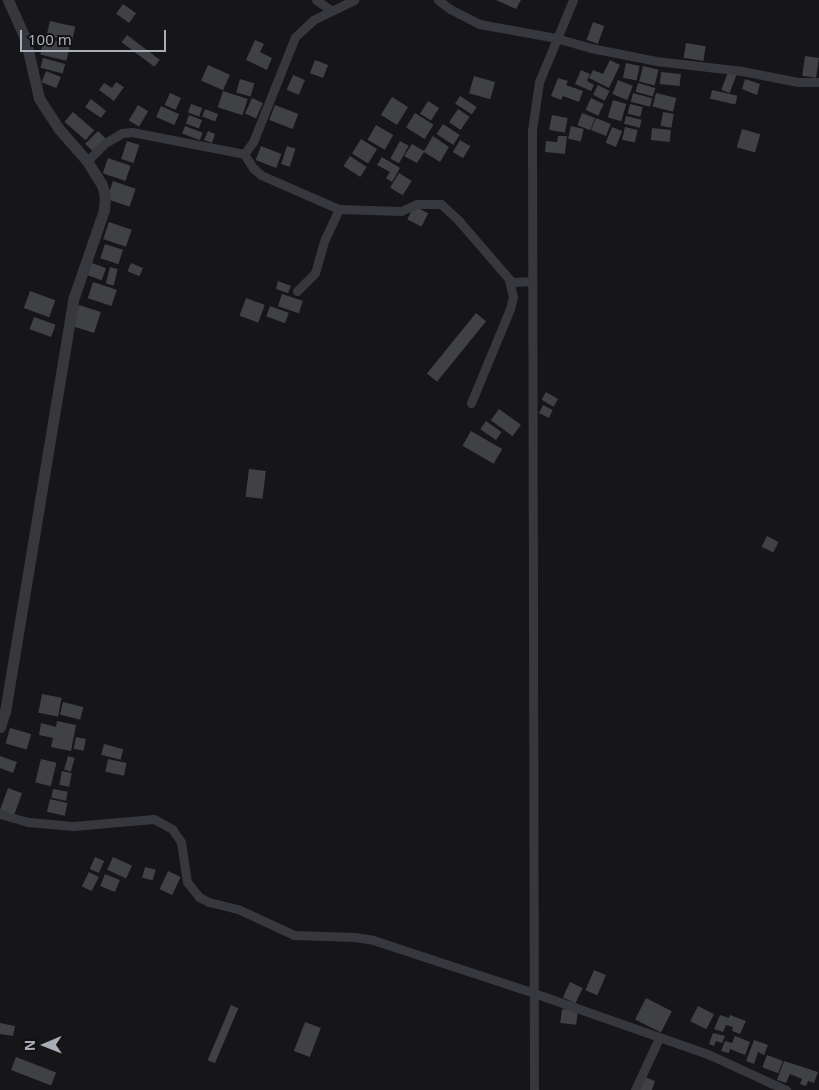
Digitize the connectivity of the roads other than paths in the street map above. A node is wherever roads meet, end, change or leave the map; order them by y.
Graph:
1 (8, 0) edge
2 (316, 0) edge
3 (354, 0) edge
4 (438, 0) edge
5 (572, 0) edge
6 (331, 10) junction
7 (556, 38) junction
8 (819, 82) edge
9 (244, 154) junction
10 (87, 162) junction
11 (339, 210) junction
12 (509, 279) junction
13 (532, 281) junction
14 (297, 292) dead end
15 (471, 403) dead end
16 (0, 727) edge
17 (0, 814) edge
18 (534, 993) junction
19 (660, 1038) junction
20 (534, 1090) edge
21 (635, 1090) edge
22 (786, 1090) edge

1 - 10 street
2 - 6 street
3 - 6 street
4 - 7 street
5 - 7 street
6 - 9 street
7 - 8 street
7 - 13 street
9 - 10 street
9 - 11 street
10 - 16 street
11 - 12 street
11 - 14 street
12 - 13 street
12 - 15 street
13 - 18 street
17 - 18 street
18 - 19 street
18 - 20 street
19 - 21 street
19 - 22 street

